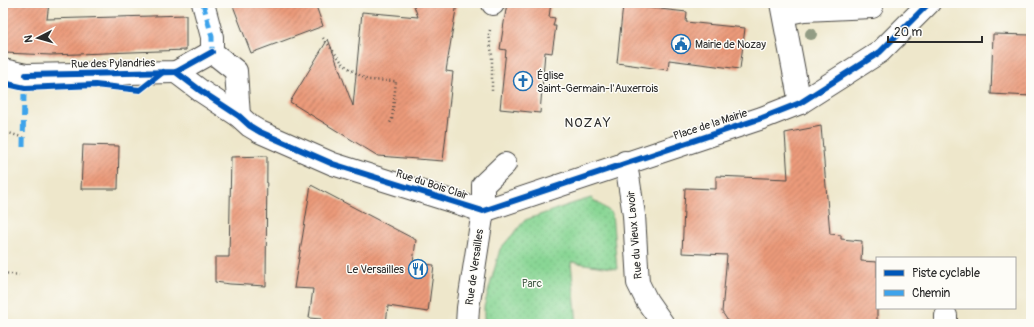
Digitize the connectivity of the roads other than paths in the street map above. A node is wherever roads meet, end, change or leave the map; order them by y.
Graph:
1 (203, 3) edge
2 (929, 3) edge
3 (872, 7) dead end
4 (783, 9) edge
5 (212, 52) junction
6 (3, 70) edge
7 (176, 72) junction
8 (800, 103) junction
9 (239, 116) junction
10 (625, 162) junction
11 (505, 164) dead end
12 (483, 211) junction
13 (467, 324) edge
14 (663, 324) edge

1 - 5 street
2 - 8 street, Place de la Mairie
3 - 4 street
4 - 8 street
5 - 7 street, Rue des Pylandries
5 - 9 street
6 - 7 street, Rue des Pylandries
7 - 9 street
8 - 10 street, Place de la Mairie
9 - 12 street, Rue du Bois Clair
10 - 12 street
10 - 14 street, Rue du Vieux Lavoir
11 - 12 street, Rue de Versailles
12 - 13 street, Rue de Versailles

